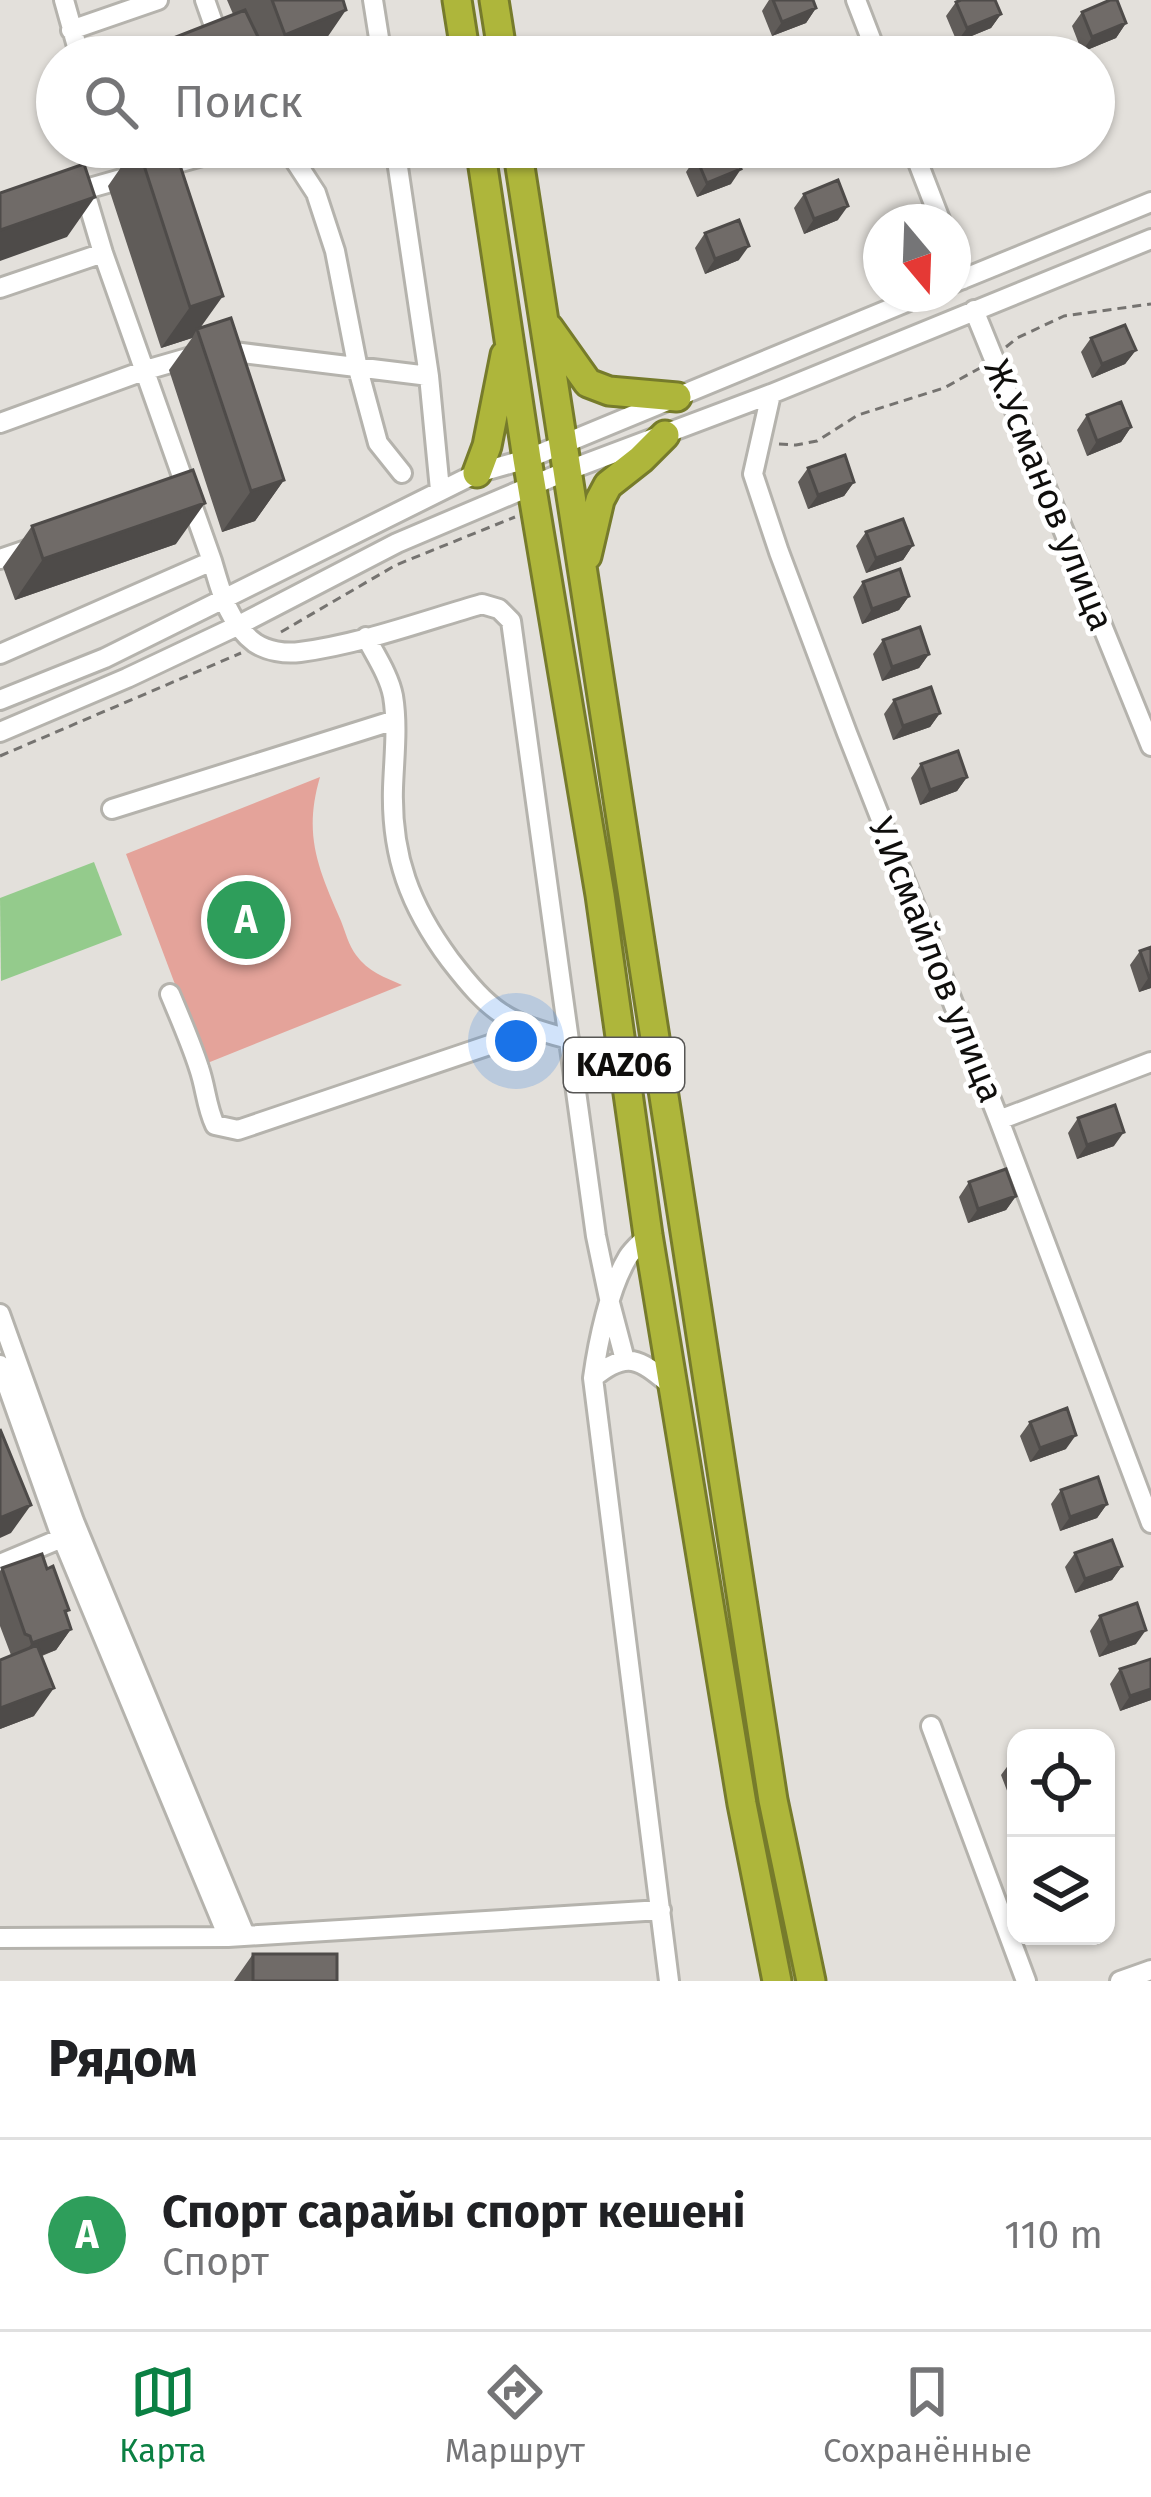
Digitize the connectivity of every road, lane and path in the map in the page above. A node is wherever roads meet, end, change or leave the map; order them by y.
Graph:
1 (64, 0) edge
2 (158, 0) edge
3 (205, 0) edge
4 (373, 0) edge
5 (458, 0) edge
6 (494, 0) edge
7 (856, 0) edge
8 (71, 30) junction
9 (73, 36) edge
10 (212, 36) edge
11 (379, 36) edge
12 (463, 36) edge
13 (500, 36) edge
14 (870, 36) edge
15 (160, 168) edge
16 (299, 168) edge
17 (398, 168) edge
18 (483, 168) edge
19 (520, 168) edge
20 (920, 168) edge
21 (84, 189) junction
22 (63, 195) edge
23 (1151, 202) edge
24 (934, 204) edge
25 (1151, 239) edge
26 (103, 253) junction
27 (971, 276) edge
28 (0, 288) edge
29 (1151, 304) edge
30 (974, 310) junction
31 (882, 312) edge
32 (544, 321) junction
33 (509, 333) junction
34 (993, 358) junction
35 (358, 368) junction
36 (146, 370) junction
37 (429, 376) junction
38 (771, 394) junction
39 (677, 397) junction
40 (0, 423) edge
41 (665, 435) junction
42 (759, 443) junction
43 (566, 457) junction
44 (401, 473) dead end
45 (477, 473) junction
46 (529, 473) junction
47 (440, 490) junction
48 (189, 494) junction
49 (168, 501) edge
50 (42, 545) edge
51 (0, 559) edge
52 (212, 561) junction
53 (583, 571) junction
54 (224, 600) junction
55 (237, 626) junction
56 (366, 638) junction
57 (0, 654) edge
58 (0, 700) edge
59 (395, 720) junction
60 (0, 732) edge
61 (1151, 746) edge
62 (112, 809) dead end
63 (632, 890) junction
64 (600, 895) junction
65 (170, 994) dead end
66 (534, 1030) junction
67 (569, 1039) junction
68 (1151, 1062) edge
69 (999, 1120) junction
70 (648, 1235) junction
71 (596, 1236) junction
72 (610, 1303) junction
73 (0, 1314) edge
74 (626, 1360) junction
75 (0, 1365) edge
76 (593, 1378) junction
77 (674, 1387) junction
78 (1151, 1522) edge
79 (70, 1535) junction
80 (0, 1564) edge
81 (931, 1726) dead end
82 (662, 1910) junction
83 (237, 1936) junction
84 (0, 1938) edge
85 (1151, 1970) edge
86 (669, 1981) edge
87 (777, 1981) edge
88 (811, 1981) edge
89 (1026, 1981) edge
90 (1120, 1981) edge

1 - 8 street
2 - 8 street
3 - 10 street
4 - 11 street
5 - 12 highway
6 - 13 highway
7 - 14 street
8 - 9 street
15 - 21 street
16 - 35 street
17 - 37 street
18 - 33 highway, KАZ06
19 - 32 highway, KАZ06
20 - 24 street
21 - 22 street
21 - 26 street
23 - 27 street
25 - 30 street
26 - 28 street
26 - 36 street
29 - 34 path
30 - 34 street, Ж.Усманов улица
30 - 38 street
31 - 39 street
32 - 39 highway
32 - 43 highway, KАZ06
33 - 45 highway
33 - 46 highway, KАZ06
34 - 42 path
34 - 61 street, Ж.Усманов улица
35 - 36 street
35 - 37 street
35 - 44 street
36 - 40 street
36 - 48 street
37 - 47 street
38 - 41 street
38 - 42 street, У.Исмайлов улица
39 - 43 street
41 - 43 street
41 - 53 highway
42 - 69 street, У.Исмайлов улица
43 - 46 street
43 - 53 highway, KАZ06
45 - 46 street
45 - 47 street
46 - 55 street
46 - 64 highway, KАZ06
47 - 54 street
48 - 49 street
48 - 52 street
50 - 51 street
52 - 54 street
52 - 57 street
53 - 63 highway, KАZ06
54 - 55 street
54 - 58 street
55 - 56 street
55 - 60 street
56 - 59 street
56 - 67 street
59 - 62 street
59 - 66 street
63 - 64 highway
63 - 88 highway, KАZ06
64 - 70 highway, KАZ06
65 - 66 street
66 - 67 street
67 - 71 street
68 - 69 street
69 - 78 street, У.Исмайлов улица
70 - 71 street
70 - 72 street
70 - 77 highway, KАZ06
71 - 72 street
72 - 74 street
72 - 76 street
73 - 79 street
74 - 76 street
74 - 77 street
75 - 79 street
76 - 82 street
77 - 87 highway, KАZ06
79 - 80 street
79 - 83 street
81 - 89 street
82 - 83 street
82 - 86 street
83 - 84 street
85 - 90 street

